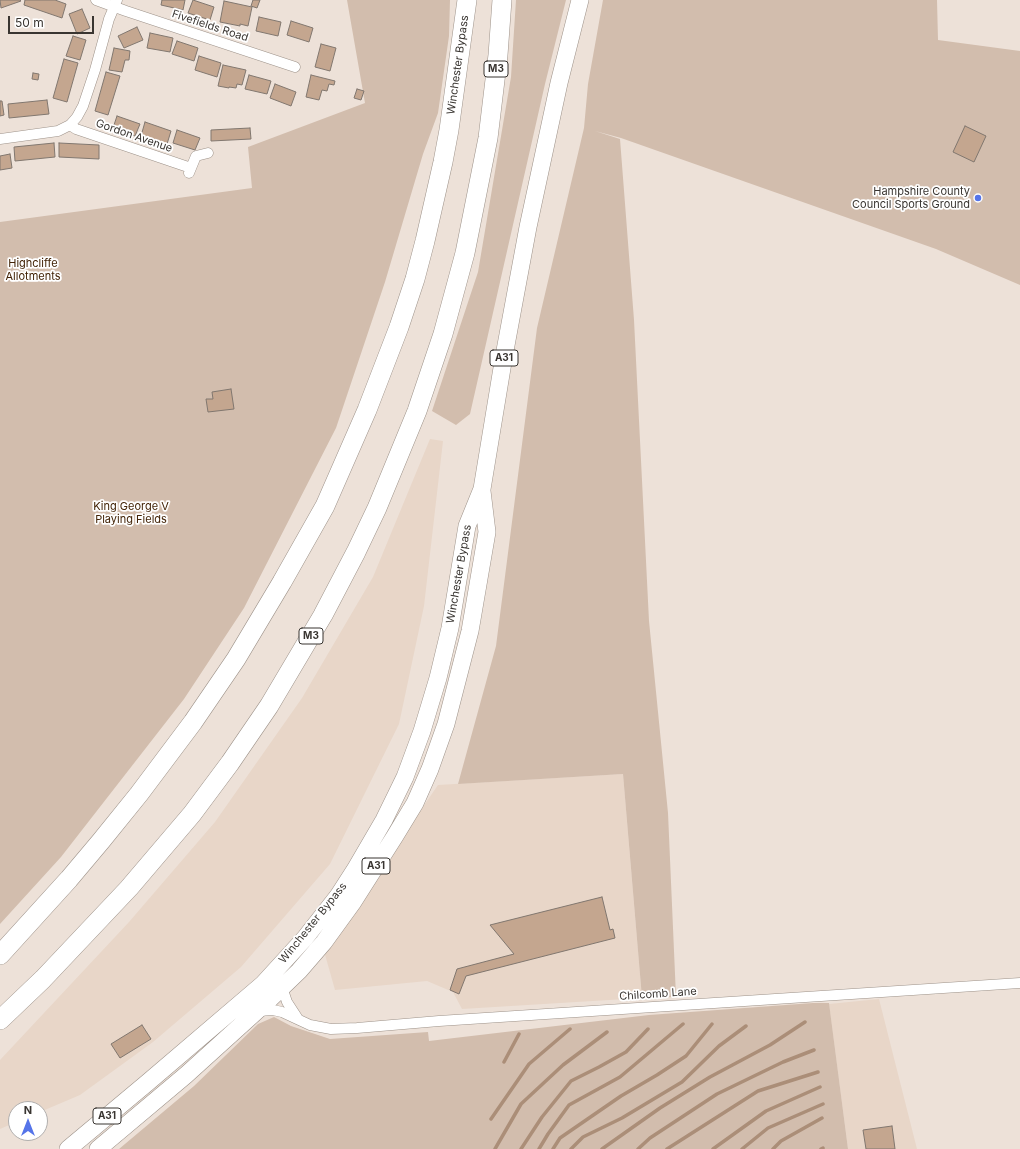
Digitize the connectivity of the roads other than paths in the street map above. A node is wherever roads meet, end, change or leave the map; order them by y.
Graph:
1 (96, 0) edge
2 (467, 0) edge
3 (502, 0) edge
4 (580, 0) edge
5 (116, 4) edge
6 (295, 67) dead end
7 (70, 125) junction
8 (0, 140) edge
9 (208, 154) dead end
10 (482, 489) junction
11 (0, 955) edge
12 (1020, 983) edge
13 (284, 986) junction
14 (258, 1010) junction
15 (0, 1020) edge
16 (300, 1021) junction
17 (68, 1149) edge
18 (98, 1149) edge

1 - 5 street, Fivefields Road
2 - 11 highway, Winchester Bypass
3 - 15 highway, M3
4 - 10 highway, A31
5 - 6 street, Fivefields Road
5 - 7 street
7 - 8 street
7 - 9 street, Gordon Avenue
10 - 13 highway, Winchester Bypass / A31
10 - 17 highway, Winchester Bypass / A31
12 - 16 street, Chilcomb Lane
13 - 14 highway, Winchester Bypass / A31
13 - 16 street
14 - 16 street, Chilcomb Lane
14 - 18 highway, Winchester Bypass / A31

